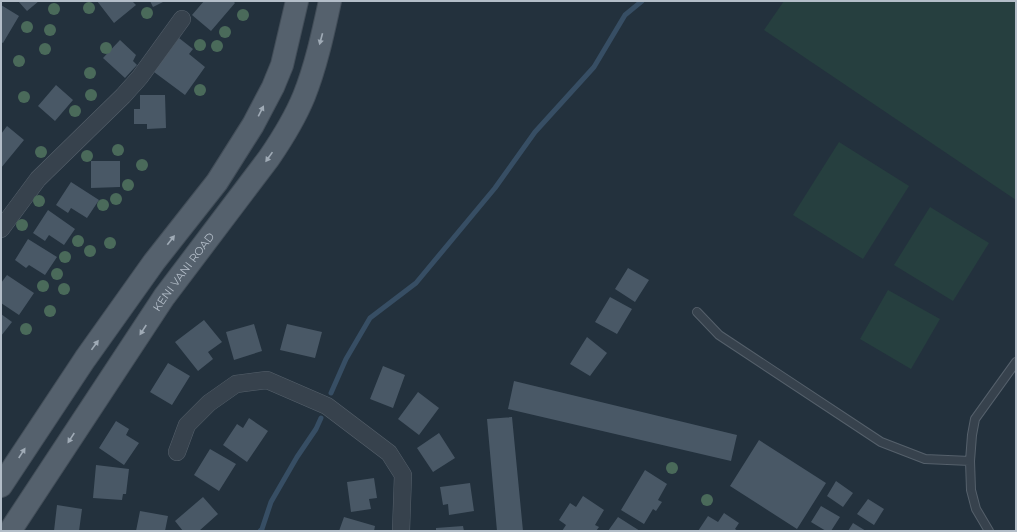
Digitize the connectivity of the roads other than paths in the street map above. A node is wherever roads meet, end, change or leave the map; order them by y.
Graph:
1 (297, 1) edge
2 (330, 1) edge
3 (182, 19) dead end
4 (1, 229) edge
5 (697, 312) dead end
6 (1016, 362) edge
7 (177, 452) dead end
8 (970, 461) junction
9 (1, 486) edge
10 (10, 531) edge
11 (401, 531) edge
12 (989, 531) edge

9 -> 1 main road
2 -> 10 main road, KENI VANI ROAD
3 - 4 street
5 - 8 lane
6 - 8 lane
7 - 11 street
8 - 12 lane

